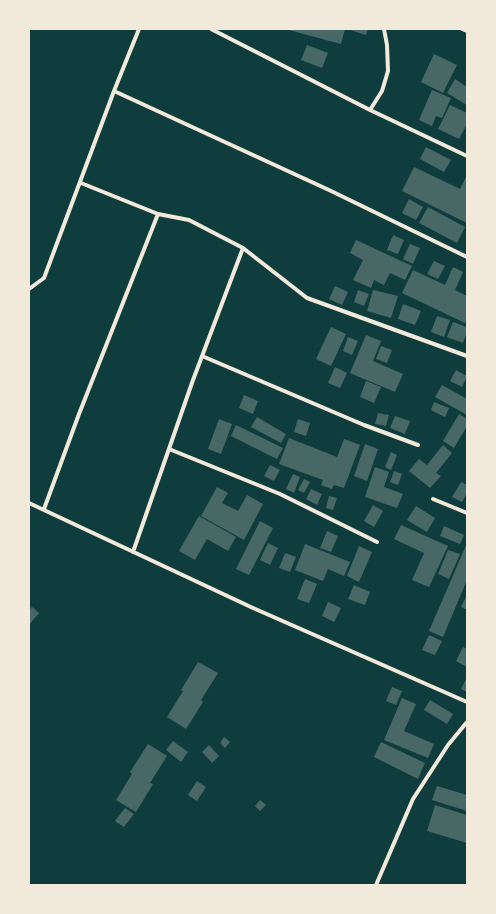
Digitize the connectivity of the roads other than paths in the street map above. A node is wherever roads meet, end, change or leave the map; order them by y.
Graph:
1 (139, 29) edge
2 (211, 29) edge
3 (384, 29) edge
4 (462, 29) edge
5 (467, 31) edge
6 (114, 91) junction
7 (370, 110) junction
8 (467, 156) edge
9 (80, 183) junction
10 (158, 214) junction
11 (243, 248) junction
12 (467, 257) edge
13 (29, 289) edge
14 (202, 356) junction
15 (467, 356) edge
16 (418, 445) dead end
17 (169, 449) junction
18 (433, 500) dead end
19 (29, 503) edge
20 (44, 509) junction
21 (467, 513) edge
22 (377, 542) dead end
23 (133, 552) junction
24 (467, 702) edge
25 (467, 722) edge
26 (376, 885) edge

1 - 6 street
2 - 7 street
3 - 7 street
4 - 5 street
6 - 9 street
6 - 12 street
7 - 8 street
9 - 10 street
9 - 13 street
10 - 11 street
10 - 20 street
11 - 14 street
11 - 15 street
14 - 16 street
14 - 17 street
17 - 22 street
17 - 23 street
18 - 21 street
19 - 20 street
20 - 23 street
23 - 24 street
25 - 26 street

